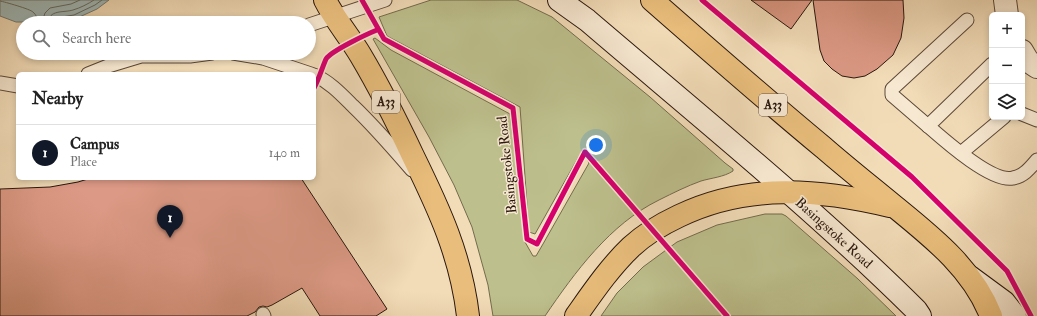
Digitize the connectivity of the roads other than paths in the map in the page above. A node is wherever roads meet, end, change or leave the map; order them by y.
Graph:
1 (385, 0) edge
2 (559, 0) edge
3 (573, 0) edge
4 (652, 0) edge
5 (1005, 0) edge
6 (329, 9) edge
7 (1007, 12) edge
8 (316, 19) edge
9 (587, 20) junction
10 (967, 20) dead end
11 (1025, 56) edge
12 (129, 60) edge
13 (270, 60) edge
14 (989, 67) edge
15 (1037, 67) edge
16 (94, 72) edge
17 (305, 72) edge
18 (316, 76) edge
19 (0, 83) edge
20 (16, 86) edge
21 (1025, 115) edge
22 (1000, 120) edge
23 (1037, 120) edge
24 (928, 126) junction
25 (961, 153) junction
26 (1037, 160) edge
27 (431, 191) junction
28 (789, 192) junction
29 (895, 207) junction
30 (969, 276) junction
31 (468, 316) edge
32 (576, 316) edge
33 (920, 316) edge
34 (991, 316) edge
35 (1016, 316) edge

1 - 6 lane
2 - 9 main road, Basingstoke Road
3 - 9 lane
4 - 29 highway, A33
5 - 7 main road
6 - 8 lane
6 - 27 highway, A33
9 - 28 main road, Basingstoke Road
10 - 24 lane
11 - 15 main road
12 - 16 lane
13 - 17 lane
14 - 24 lane
18 - 27 lane
19 - 20 lane
21 - 23 lane
22 - 25 lane
24 - 25 lane
25 - 26 lane
27 - 31 highway, A33
28 - 29 highway
28 - 32 highway
28 - 33 main road, Basingstoke Road
29 - 30 highway
30 - 34 highway
30 - 35 main road

